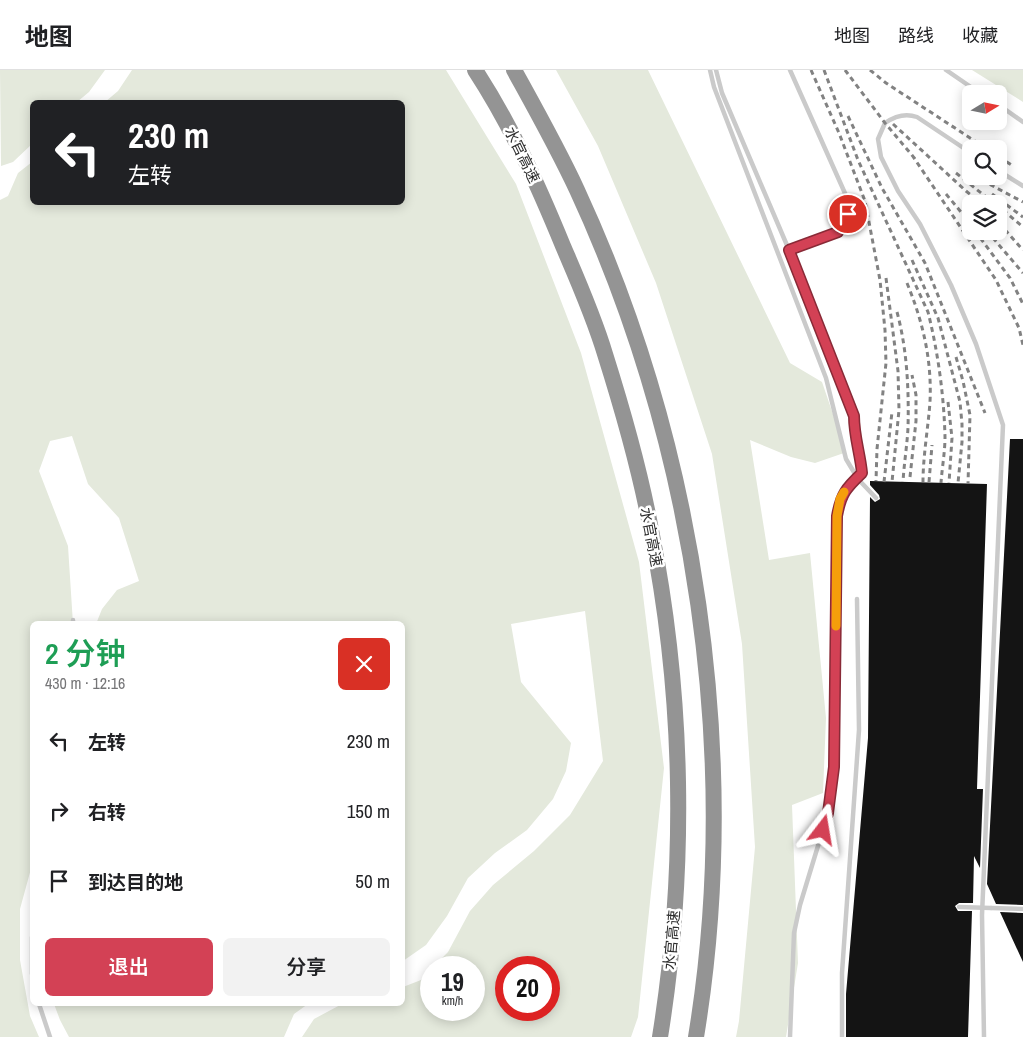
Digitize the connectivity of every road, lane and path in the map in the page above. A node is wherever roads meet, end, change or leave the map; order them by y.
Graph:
1 (475, 70) edge
2 (514, 70) edge
3 (710, 70) edge
4 (716, 70) edge
5 (790, 70) edge
6 (946, 70) edge
7 (968, 85) edge
8 (1008, 111) edge
9 (1023, 122) edge
10 (962, 147) edge
11 (1007, 175) edge
12 (1023, 186) edge
13 (789, 250) junction
14 (876, 498) dead end
15 (857, 599) dead end
16 (952, 906) dead end
17 (1023, 909) edge
18 (40, 1006) edge
19 (50, 1037) edge
20 (660, 1037) edge
21 (696, 1037) edge
22 (790, 1037) edge
23 (842, 1037) edge
24 (984, 1037) edge

1 - 20 highway, 水官高速
2 - 21 highway
3 - 14 lane, bridge
4 - 13 lane
5 - 13 lane
6 - 7 lane
8 - 9 lane
10 - 24 lane
11 - 12 lane
13 - 22 lane
15 - 23 lane
16 - 17 lane, bridge
18 - 19 lane

